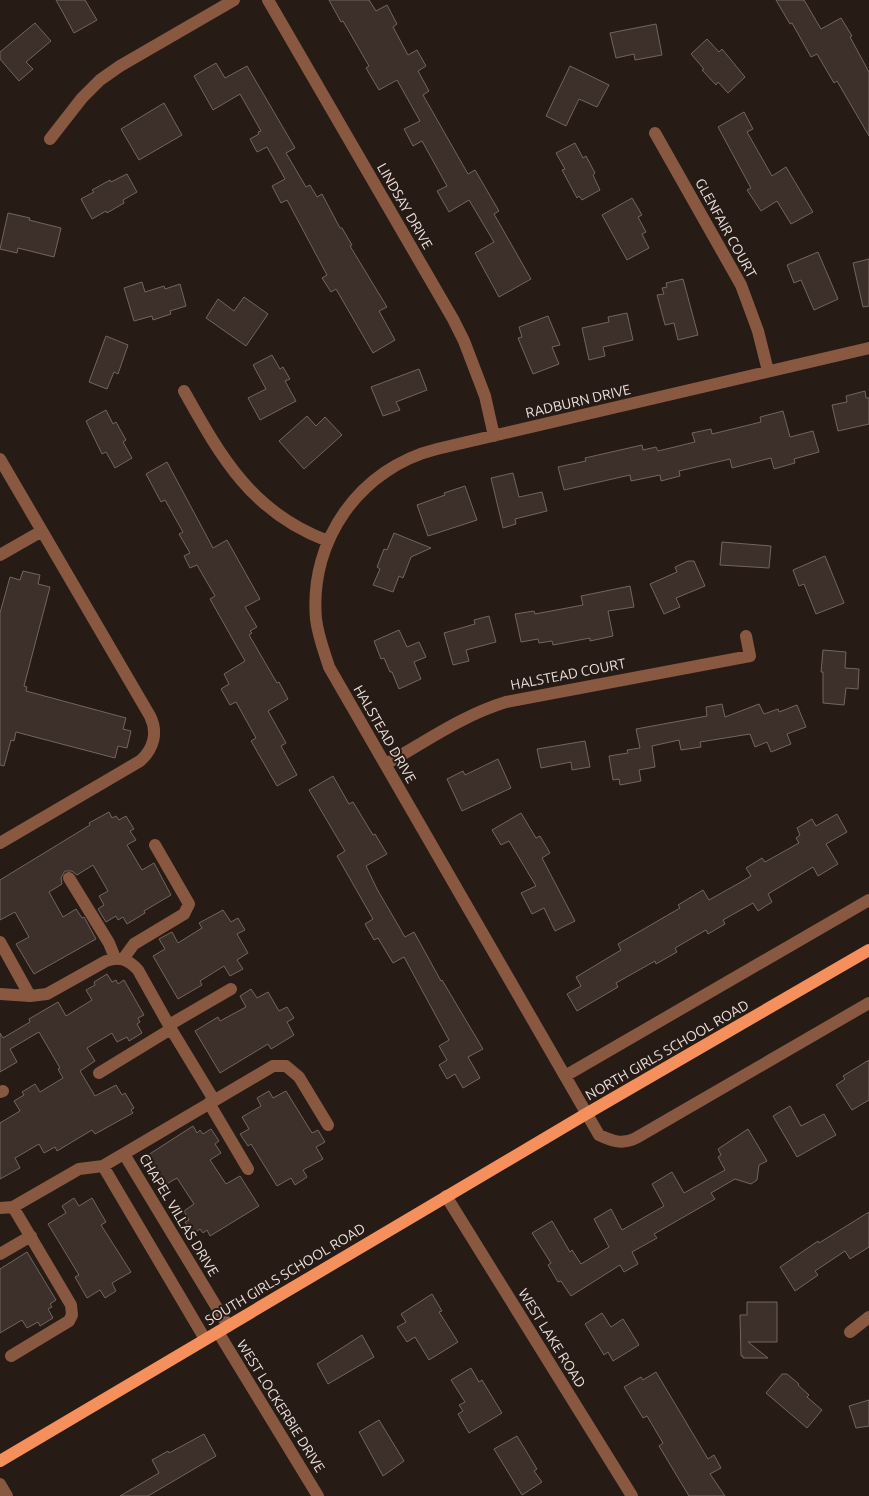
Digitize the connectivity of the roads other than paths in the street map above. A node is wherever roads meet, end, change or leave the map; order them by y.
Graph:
1 (234, 0) edge
2 (268, 0) edge
3 (655, 133) dead end
4 (50, 139) dead end
5 (869, 348) edge
6 (768, 371) junction
7 (184, 391) dead end
8 (494, 436) junction
9 (0, 459) edge
10 (42, 530) junction
11 (328, 541) junction
12 (0, 555) edge
13 (746, 636) dead end
14 (386, 764) junction
15 (0, 844) edge
16 (155, 845) dead end
17 (69, 878) dead end
18 (869, 900) edge
19 (0, 942) edge
20 (869, 950) edge
21 (119, 958) junction
22 (231, 988) dead end
23 (0, 994) edge
24 (30, 996) junction
25 (869, 1003) edge
26 (170, 1027) junction
27 (99, 1073) dead end
28 (564, 1076) junction
29 (212, 1102) junction
30 (586, 1114) junction
31 (328, 1125) dead end
32 (124, 1154) junction
33 (103, 1166) junction
34 (248, 1169) dead end
35 (446, 1196) junction
36 (13, 1207) junction
37 (0, 1208) edge
38 (31, 1236) junction
39 (0, 1254) edge
40 (869, 1317) edge
41 (223, 1329) junction
42 (850, 1332) dead end
43 (206, 1339) junction
44 (11, 1356) dead end
45 (0, 1461) edge
46 (0, 1484) edge
47 (7, 1496) edge
48 (318, 1496) edge
49 (632, 1496) edge

1 - 4 street
2 - 8 street, LINDSAY DRIVE
3 - 6 street, GLENFAIR COURT
5 - 6 street, RADBURN DRIVE
6 - 8 street, RADBURN DRIVE
7 - 11 street
8 - 11 street, RADBURN DRIVE
9 - 10 street
10 - 12 street
10 - 15 street
11 - 14 street, HALSTEAD DRIVE
13 - 14 street, HALSTEAD COURT
14 - 28 street, HALSTEAD DRIVE
16 - 21 street
17 - 21 street
18 - 28 street, NORTH GIRLS SCHOOL ROAD
19 - 24 street
20 - 30 main road, NORTH GIRLS SCHOOL ROAD
21 - 24 street
21 - 26 street
22 - 26 street
23 - 24 street
25 - 30 street, NORTH GIRLS SCHOOL ROAD
26 - 27 street
26 - 29 street
28 - 30 street, HALSTEAD DRIVE
29 - 31 street, CHAPEL VILLAS DRIVE
29 - 32 street, CHAPEL VILLAS DRIVE
29 - 34 street
30 - 35 main road, SOUTH GIRLS SCHOOL ROAD
32 - 33 street
32 - 41 street, CHAPEL VILLAS DRIVE
33 - 36 street
33 - 43 street
35 - 41 main road, SOUTH GIRLS SCHOOL ROAD
35 - 49 street, WEST LAKE ROAD
36 - 37 street
36 - 38 street
38 - 39 street
38 - 44 street
40 - 42 street
41 - 43 main road, SOUTH GIRLS SCHOOL ROAD
41 - 48 street, WEST LOCKERBIE DRIVE
43 - 45 main road, SOUTH GIRLS SCHOOL ROAD
46 - 47 street

